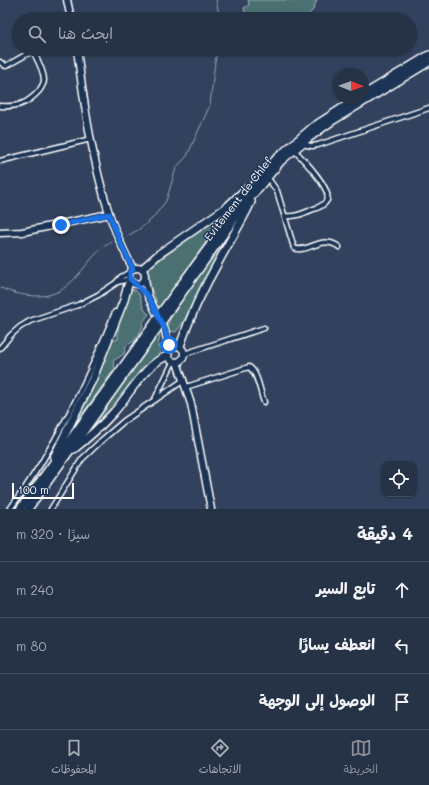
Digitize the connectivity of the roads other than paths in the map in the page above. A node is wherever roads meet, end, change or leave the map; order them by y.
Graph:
1 (67, 0) edge
2 (70, 12) edge
3 (24, 56) edge
4 (37, 56) edge
5 (78, 56) edge
6 (429, 56) edge
7 (0, 62) edge
8 (429, 62) edge
9 (369, 91) edge
10 (349, 104) edge
11 (0, 106) edge
12 (429, 108) edge
13 (91, 139) junction
14 (300, 144) junction
15 (294, 150) junction
16 (0, 161) edge
17 (265, 175) junction
18 (256, 191) junction
19 (109, 214) junction
20 (285, 216) junction
21 (0, 233) edge
22 (339, 247) dead end
23 (142, 269) junction
24 (131, 278) junction
25 (145, 279) junction
26 (148, 296) junction
27 (163, 314) junction
28 (155, 327) junction
29 (264, 328) dead end
30 (165, 330) junction
31 (178, 346) junction
32 (0, 348) edge
33 (169, 349) junction
34 (184, 354) junction
35 (168, 356) junction
36 (175, 362) junction
37 (184, 380) junction
38 (186, 387) junction
39 (154, 401) junction
40 (264, 402) dead end
41 (67, 454) junction
42 (50, 467) junction
43 (10, 509) edge
44 (20, 509) edge
45 (28, 509) edge
46 (51, 509) edge
47 (211, 509) edge

1 - 2 main road
3 - 7 street
4 - 11 street
5 - 13 main road
6 - 9 highway
8 - 14 highway, Evitement de Chlef
10 - 17 highway, Evitement de Chlef
12 - 14 street
13 - 16 street
13 - 19 main road
14 - 15 highway, Evitement de Chlef
15 - 17 highway, Evitement de Chlef
15 - 20 street
17 - 18 highway, Evitement de Chlef
17 - 20 street
17 - 23 highway
17 - 27 highway, Evitement de Chlef
18 - 27 highway, Evitement de Chlef
18 - 31 highway
19 - 21 main road
19 - 24 main road
20 - 22 street
23 - 24 main road
23 - 25 main road
24 - 25 main road
24 - 26 main road
24 - 32 street
24 - 42 highway
24 - 43 street
25 - 26 main road
26 - 30 main road
27 - 28 highway, bridge
28 - 41 highway
28 - 42 highway
29 - 34 street
30 - 31 main road
30 - 33 main road
31 - 33 main road
31 - 34 main road
33 - 35 main road
34 - 36 main road
35 - 36 main road
35 - 41 highway
36 - 37 main road
36 - 39 street
37 - 38 main road
37 - 39 street
38 - 40 street
38 - 47 main road
39 - 46 street
41 - 45 highway
42 - 44 highway

